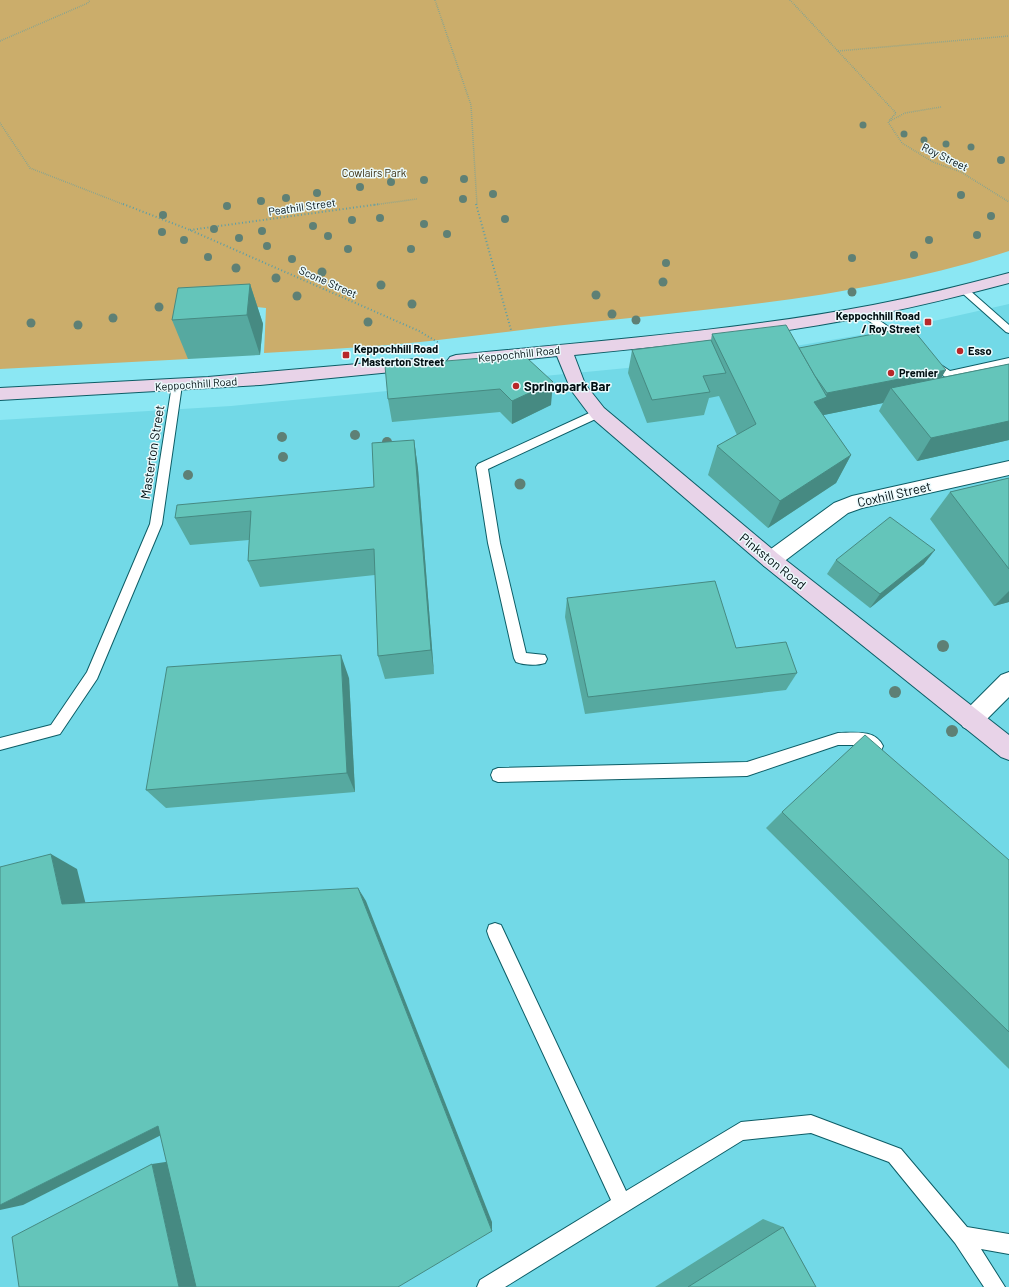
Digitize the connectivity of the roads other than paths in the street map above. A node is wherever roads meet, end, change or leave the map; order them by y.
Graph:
1 (1009, 278) edge
2 (964, 290) junction
3 (863, 312) junction
4 (1009, 330) edge
5 (912, 348) edge
6 (564, 350) junction
7 (924, 357) edge
8 (1009, 362) edge
9 (177, 385) junction
10 (0, 394) edge
11 (598, 413) junction
12 (1009, 468) edge
13 (771, 560) junction
14 (540, 659) dead end
15 (1009, 682) edge
16 (971, 720) junction
17 (0, 744) edge
18 (1009, 750) edge
19 (885, 754) edge
20 (498, 775) dead end
21 (495, 931) dead end
22 (622, 1204) junction
23 (962, 1236) junction
24 (1009, 1244) edge
25 (487, 1287) edge
26 (995, 1287) edge

1 - 2 street, Keppochhill Road
2 - 3 street, Keppochhill Road
2 - 4 lane
3 - 5 lane
3 - 6 street, Keppochhill Road
6 - 9 street, Keppochhill Road
6 - 11 street, Pinkston Road
7 - 8 lane
9 - 10 street, Keppochhill Road
9 - 17 lane, Masterton Street
11 - 13 street, Pinkston Road
11 - 14 lane
12 - 13 street, Coxhill Street
13 - 16 street, Pinkston Road
15 - 16 street
16 - 18 street, Pinkston Road
19 - 20 lane
21 - 22 lane
22 - 23 lane
22 - 25 lane
23 - 24 lane
23 - 26 lane

